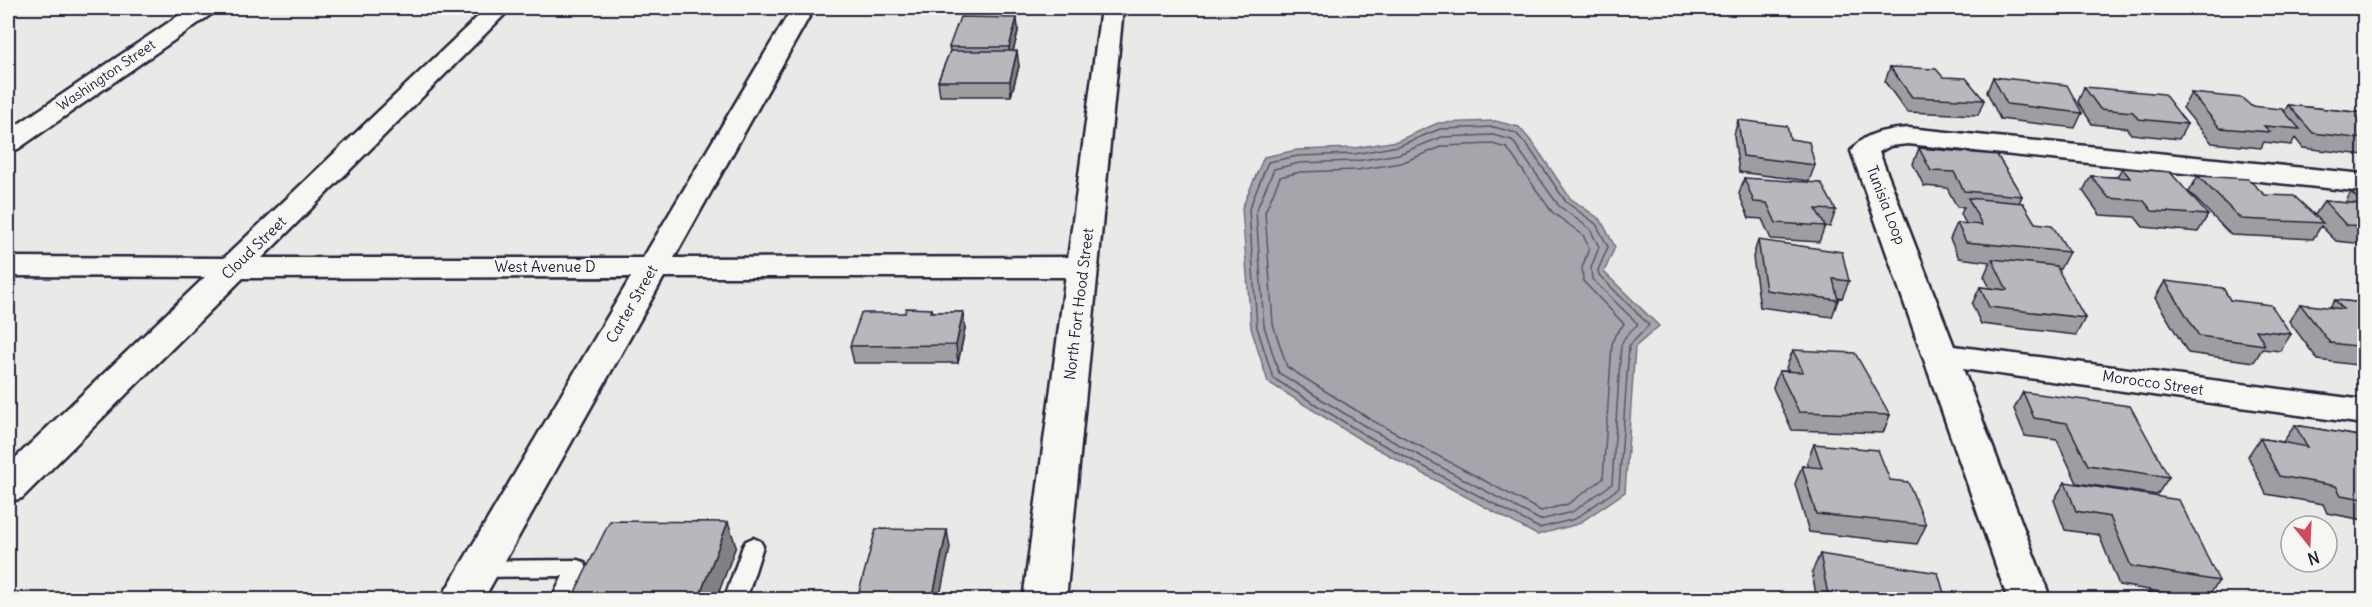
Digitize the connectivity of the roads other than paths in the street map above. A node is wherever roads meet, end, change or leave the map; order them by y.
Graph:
1 (205, 8) edge
2 (500, 8) edge
3 (802, 8) edge
4 (1112, 8) edge
5 (8, 143) edge
6 (2364, 183) edge
7 (8, 266) edge
8 (654, 267) junction
9 (1083, 267) junction
10 (233, 268) junction
11 (1942, 355) junction
12 (2364, 412) edge
13 (8, 488) edge
14 (753, 546) dead end
15 (479, 569) junction
16 (461, 600) edge
17 (562, 600) edge
18 (735, 600) edge
19 (1044, 600) edge
20 (2030, 600) edge

1 - 5 street, Washington Street
2 - 10 street, Cloud Street
3 - 8 street, Carter Street
4 - 9 street, North Fort Hood Street
6 - 11 street, Tunisia Loop
7 - 10 street, West Avenue D
8 - 9 street, West Avenue D
8 - 10 street, West Avenue D
8 - 15 street, Carter Street
9 - 19 street, North Fort Hood Street
10 - 13 street, Cloud Street
11 - 12 street, Morocco Street
11 - 20 street, Tunisia Loop
14 - 18 lane
15 - 16 street, Carter Street
15 - 17 lane

